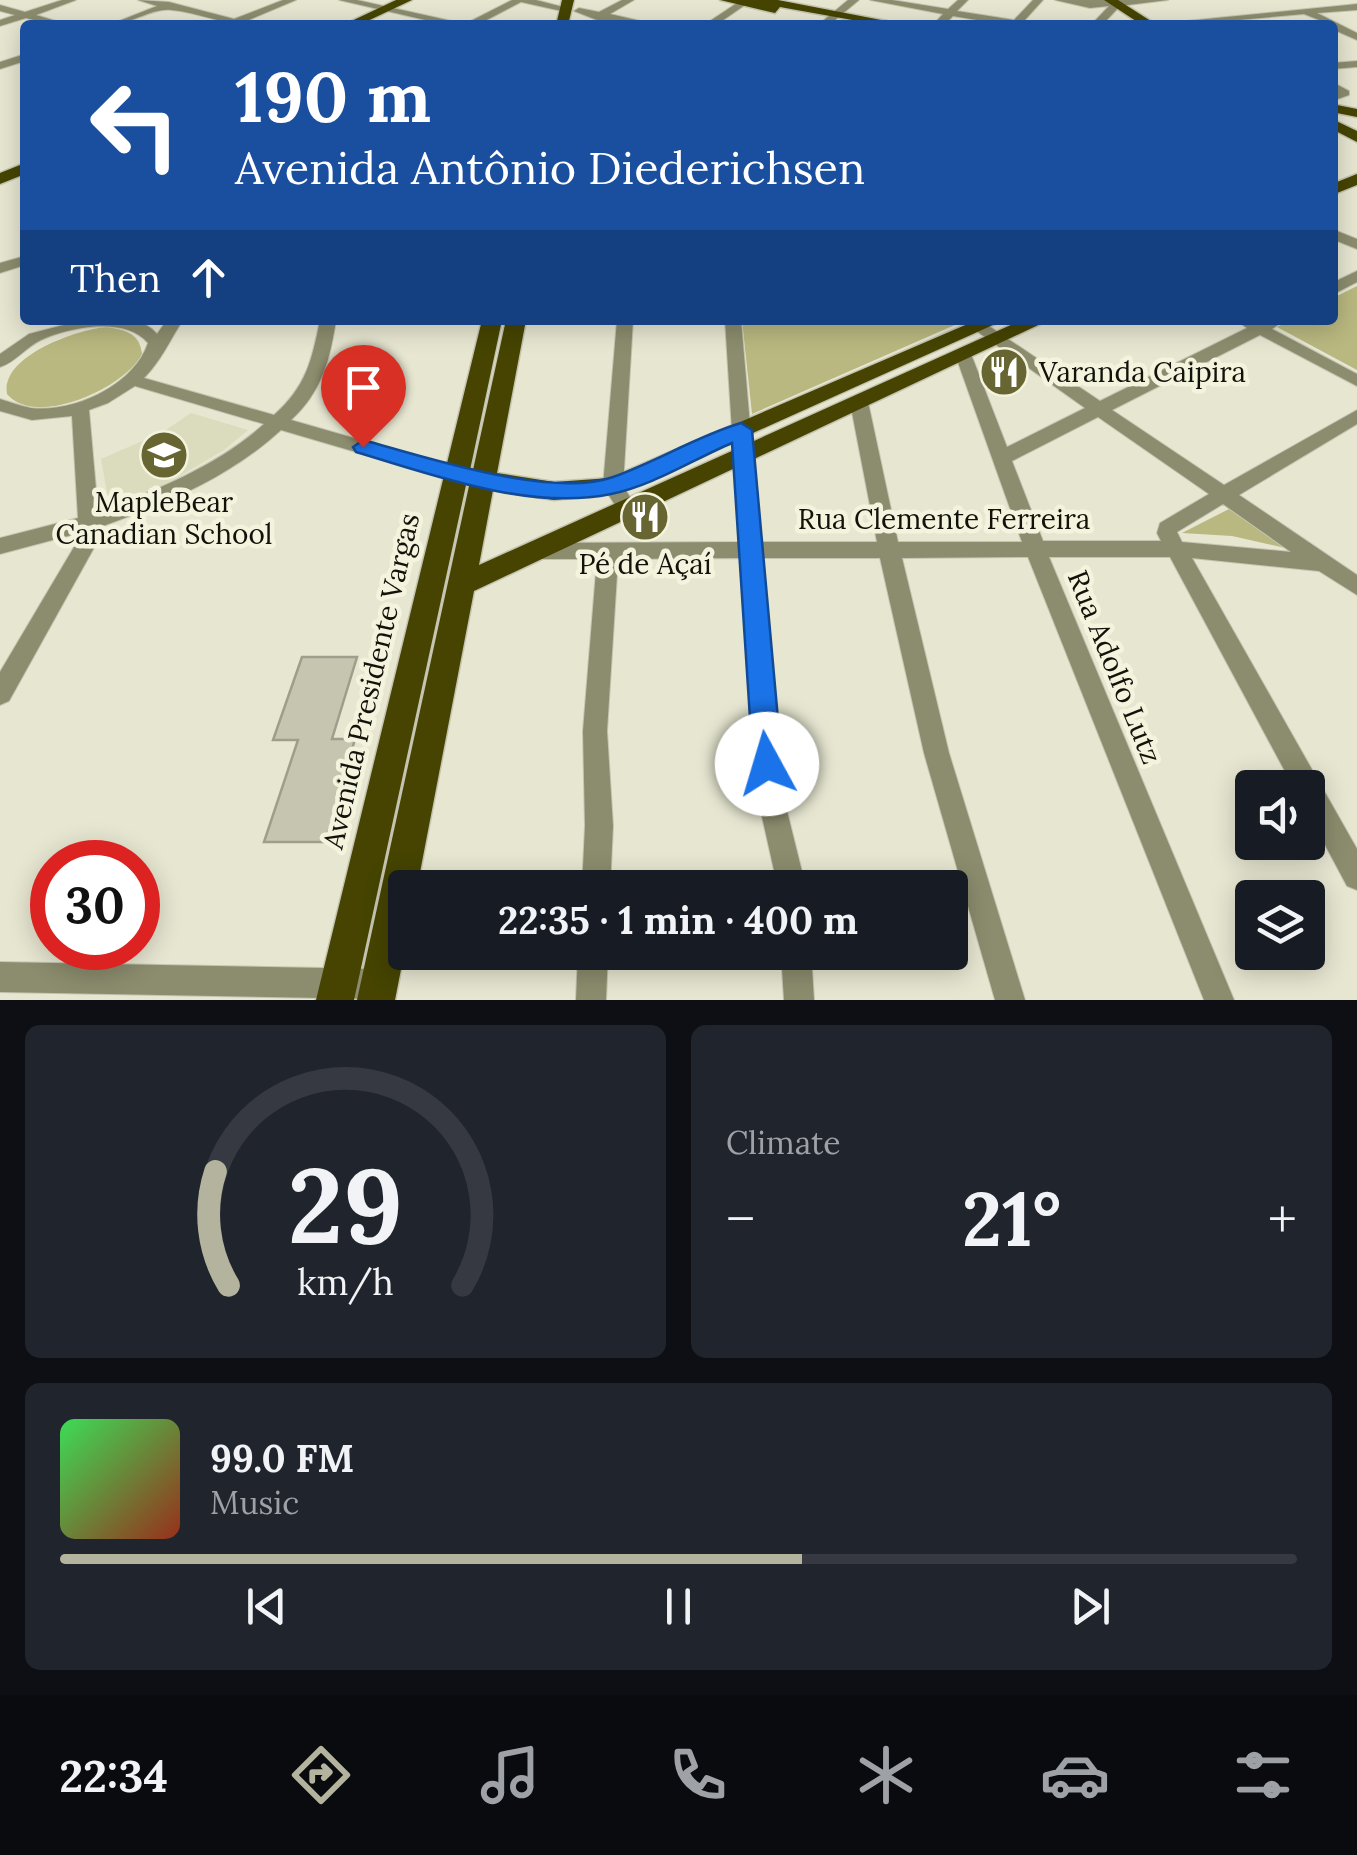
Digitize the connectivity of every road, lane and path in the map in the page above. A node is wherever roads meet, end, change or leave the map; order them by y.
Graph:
1 (70, 0) edge
2 (142, 0) edge
3 (184, 0) edge
4 (291, 0) edge
5 (344, 0) edge
6 (406, 0) edge
7 (420, 0) edge
8 (521, 0) edge
9 (629, 0) edge
10 (726, 0) edge
11 (758, 0) edge
12 (854, 0) edge
13 (876, 0) edge
14 (963, 0) edge
15 (1060, 0) edge
16 (1163, 0) edge
17 (1283, 0) edge
18 (743, 3) junction
19 (574, 4) edge
20 (1111, 5) edge
21 (168, 6) junction
22 (1357, 7) edge
23 (0, 8) edge
24 (391, 10) junction
25 (1306, 12) junction
26 (950, 13) junction
27 (26, 14) junction
28 (601, 15) junction
29 (831, 19) edge
30 (47, 20) edge
31 (128, 20) edge
32 (221, 20) edge
33 (245, 20) edge
34 (364, 20) edge
35 (373, 20) edge
36 (437, 20) edge
37 (480, 20) edge
38 (586, 20) edge
39 (628, 20) edge
40 (717, 20) edge
41 (943, 20) edge
42 (995, 20) edge
43 (1141, 20) edge
44 (1211, 20) edge
45 (1323, 20) edge
46 (0, 23) edge
47 (62, 325) edge
48 (136, 325) edge
49 (171, 325) edge
50 (328, 325) edge
51 (491, 325) edge
52 (515, 325) edge
53 (625, 325) edge
54 (733, 325) edge
55 (1256, 325) edge
56 (1263, 325) edge
57 (985, 326) edge
58 (8, 346) edge
59 (158, 346) junction
60 (963, 354) junction
61 (0, 362) edge
62 (136, 380) junction
63 (1357, 381) edge
64 (858, 402) junction
65 (0, 406) edge
66 (80, 408) junction
67 (1099, 410) junction
68 (1357, 416) edge
69 (275, 424) junction
70 (743, 443) junction
71 (1001, 458) junction
72 (470, 478) junction
73 (1225, 496) junction
74 (620, 497) junction
75 (92, 524) junction
76 (0, 546) edge
77 (749, 549) junction
78 (889, 549) junction
79 (1034, 549) junction
80 (1177, 549) junction
81 (532, 551) junction
82 (608, 552) junction
83 (1322, 563) junction
84 (463, 584) junction
85 (1357, 586) edge
86 (0, 694) edge
87 (597, 870) edge
88 (788, 870) edge
89 (1357, 876) edge
90 (593, 970) edge
91 (798, 970) edge
92 (0, 978) edge
93 (378, 992) edge
94 (338, 994) edge
95 (592, 1000) edge
96 (800, 1000) edge
97 (1010, 1000) edge
98 (1219, 1000) edge

1 - 27 street
2 - 21 street
3 - 21 street
4 - 33 street
5 - 24 street
6 - 24 main road
7 - 24 main road
8 - 19 street
8 - 37 street
9 - 28 street
10 - 18 main road
11 - 29 main road
12 - 29 street
13 - 26 street
14 - 26 street
15 - 20 street
16 - 20 street
17 - 25 street
18 - 29 main road
18 - 40 street
19 - 28 street
20 - 43 main road
21 - 31 street
21 - 32 street
22 - 25 street
23 - 27 street
24 - 34 main road
24 - 35 main road
24 - 36 street
25 - 44 street
25 - 45 street
26 - 41 street
26 - 42 street
27 - 30 street
27 - 46 street
28 - 38 street
28 - 39 street
47 - 58 street
48 - 59 street
49 - 59 street
50 - 69 street
51 - 72 main road, Avenida Presidente Vargas
52 - 72 main road, Avenida Presidente Vargas
53 - 74 street
54 - 70 street
55 - 67 street
56 - 63 street
57 - 60 main road
57 - 67 street
57 - 70 main road
58 - 61 street
59 - 62 street
60 - 64 main road
60 - 71 street, Rua Adolfo Lutz
62 - 66 street
62 - 69 street
64 - 70 main road
64 - 78 street
65 - 66 street
66 - 75 street
67 - 71 street
67 - 73 street
68 - 73 street
69 - 72 street
69 - 75 street
70 - 74 main road
70 - 77 street
71 - 79 street, Rua Adolfo Lutz
72 - 74 main road
72 - 84 main road, Avenida Presidente Vargas
72 - 94 main road, Avenida Presidente Vargas
73 - 80 street
73 - 83 street
74 - 81 main road
75 - 76 street
75 - 86 street
77 - 78 street, Rua Clemente Ferreira
77 - 82 street, Rua Clemente Ferreira
77 - 88 street
78 - 79 street, Rua Clemente Ferreira
78 - 97 street
79 - 80 street, Rua Clemente Ferreira
79 - 98 street, Rua Adolfo Lutz
80 - 83 street, Rua Clemente Ferreira
80 - 89 street
81 - 82 street, Rua Clemente Ferreira
81 - 84 main road
82 - 87 street
83 - 85 street
84 - 93 main road, Avenida Presidente Vargas
90 - 95 street
91 - 96 street
92 - 94 street
93 - 94 street

